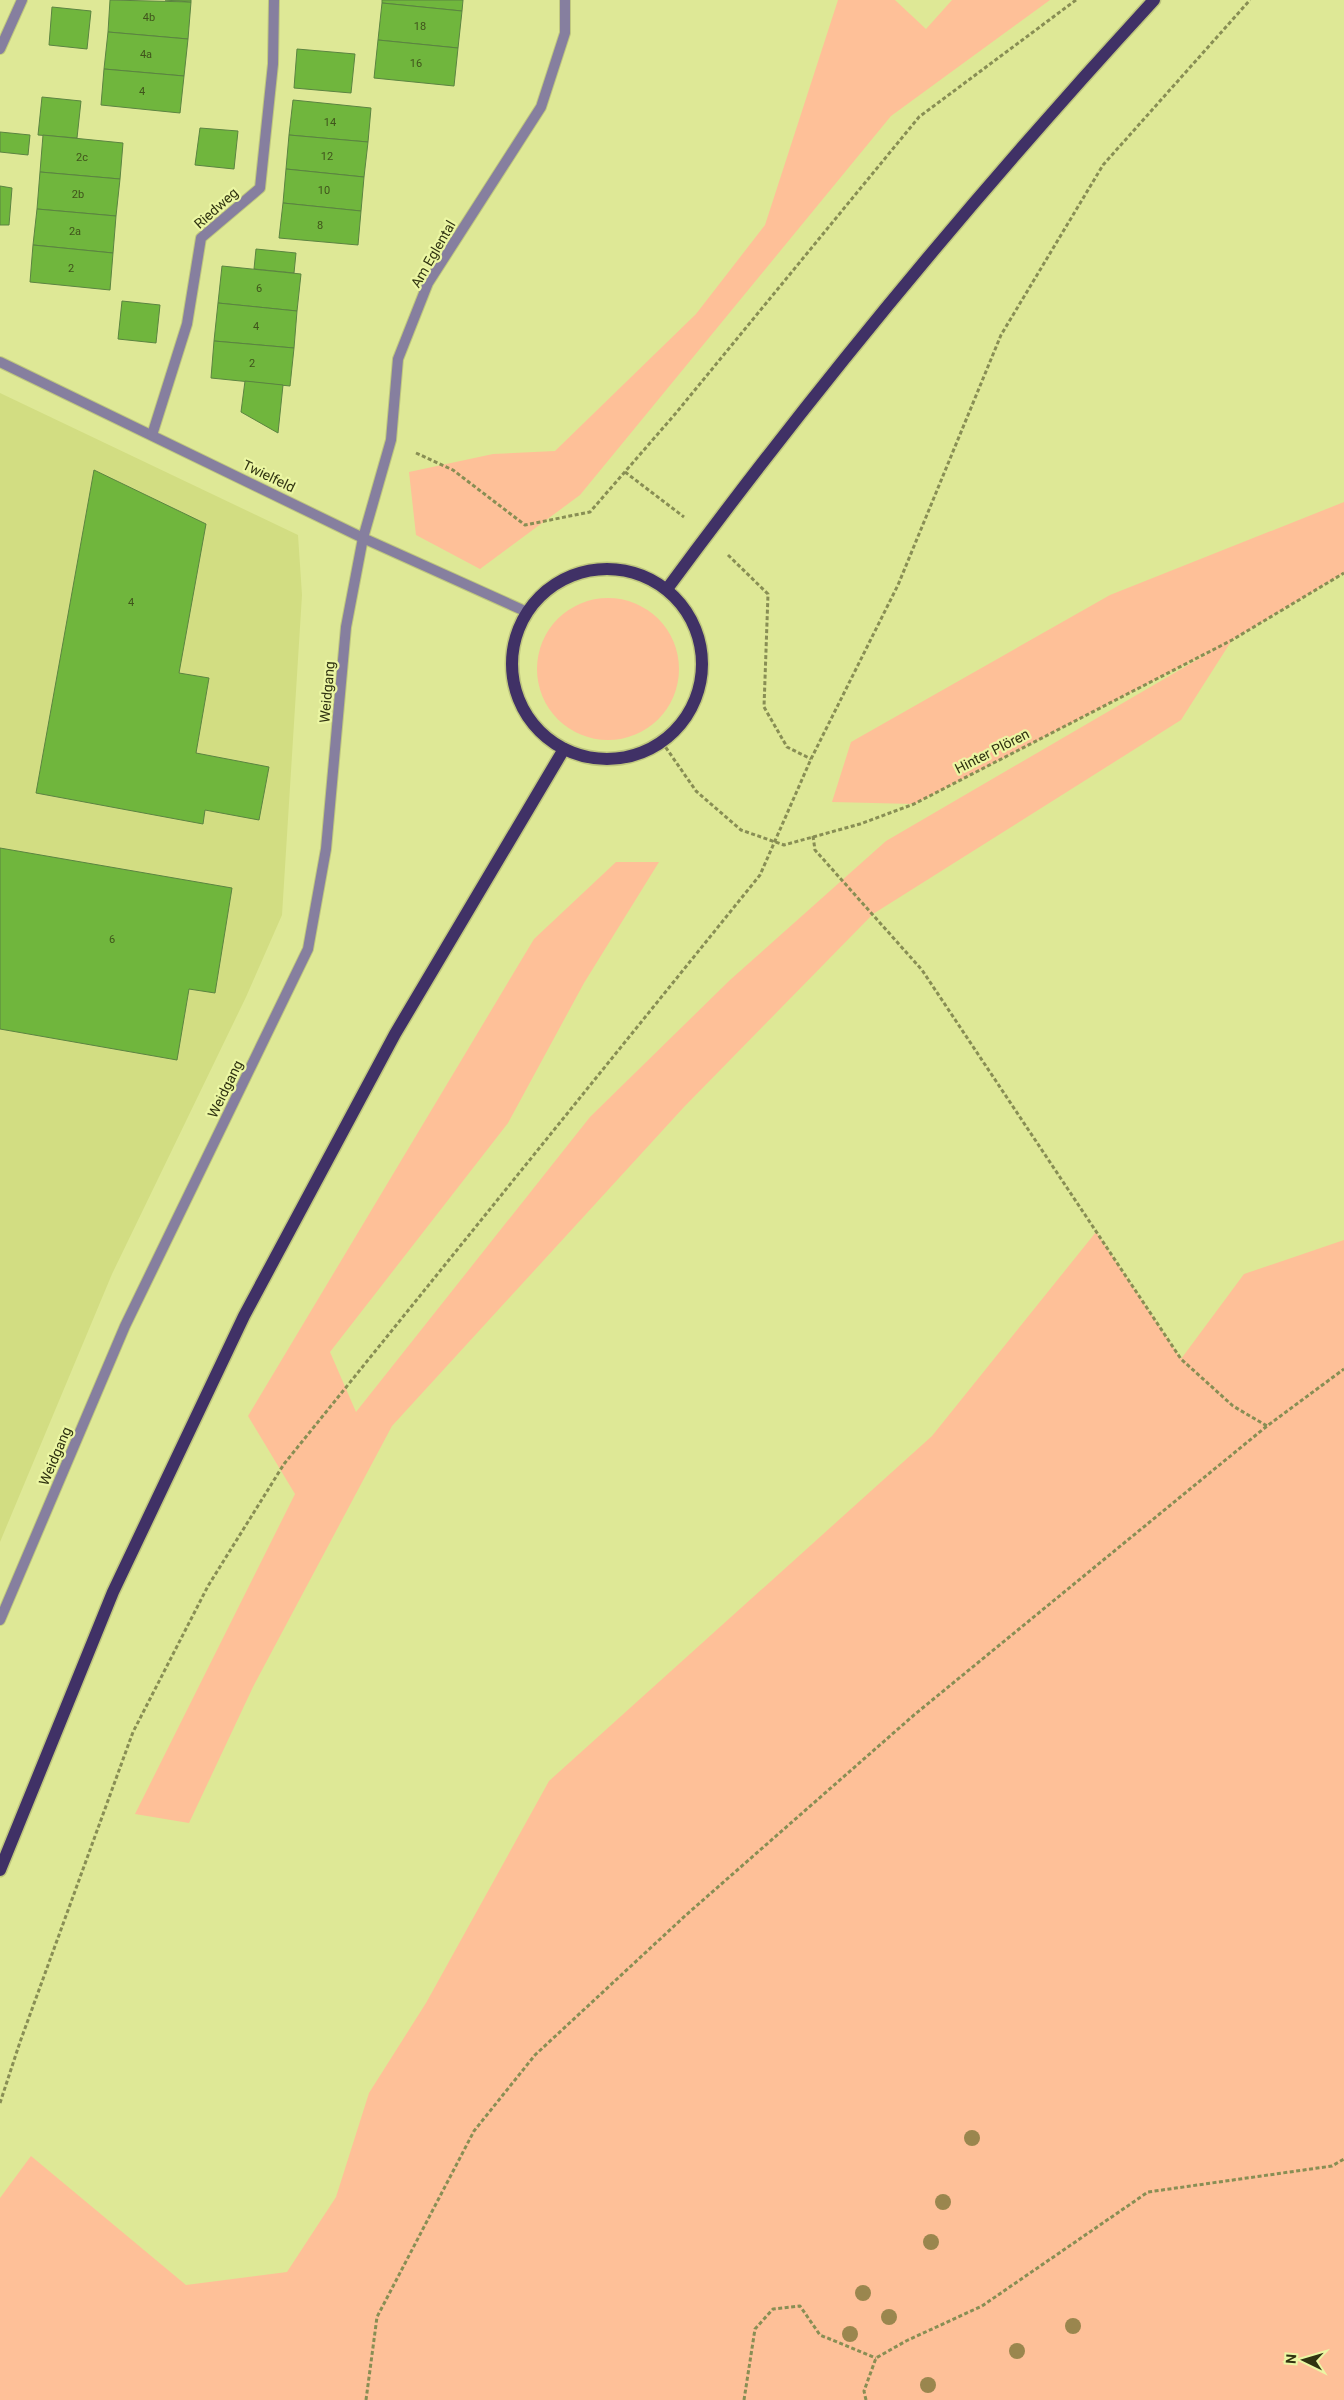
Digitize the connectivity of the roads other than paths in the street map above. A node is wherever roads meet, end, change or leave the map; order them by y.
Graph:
1 (22, 0) edge
2 (274, 0) edge
3 (565, 0) edge
4 (1154, 0) edge
5 (0, 49) edge
6 (0, 362) edge
7 (152, 435) junction
8 (362, 538) junction
9 (667, 589) junction
10 (527, 612) junction
11 (564, 749) junction
12 (0, 1620) edge
13 (0, 1870) edge

1 - 5 street
2 - 7 street, Riedweg
3 - 8 street, Am Eglental
4 - 9 main road
6 - 7 street, Twielfeld
7 - 8 street, Twielfeld
8 - 10 street, Twielfeld
8 - 12 street, Weidgang
9 - 10 main road
9 - 11 main road
10 - 11 main road
11 - 13 main road

